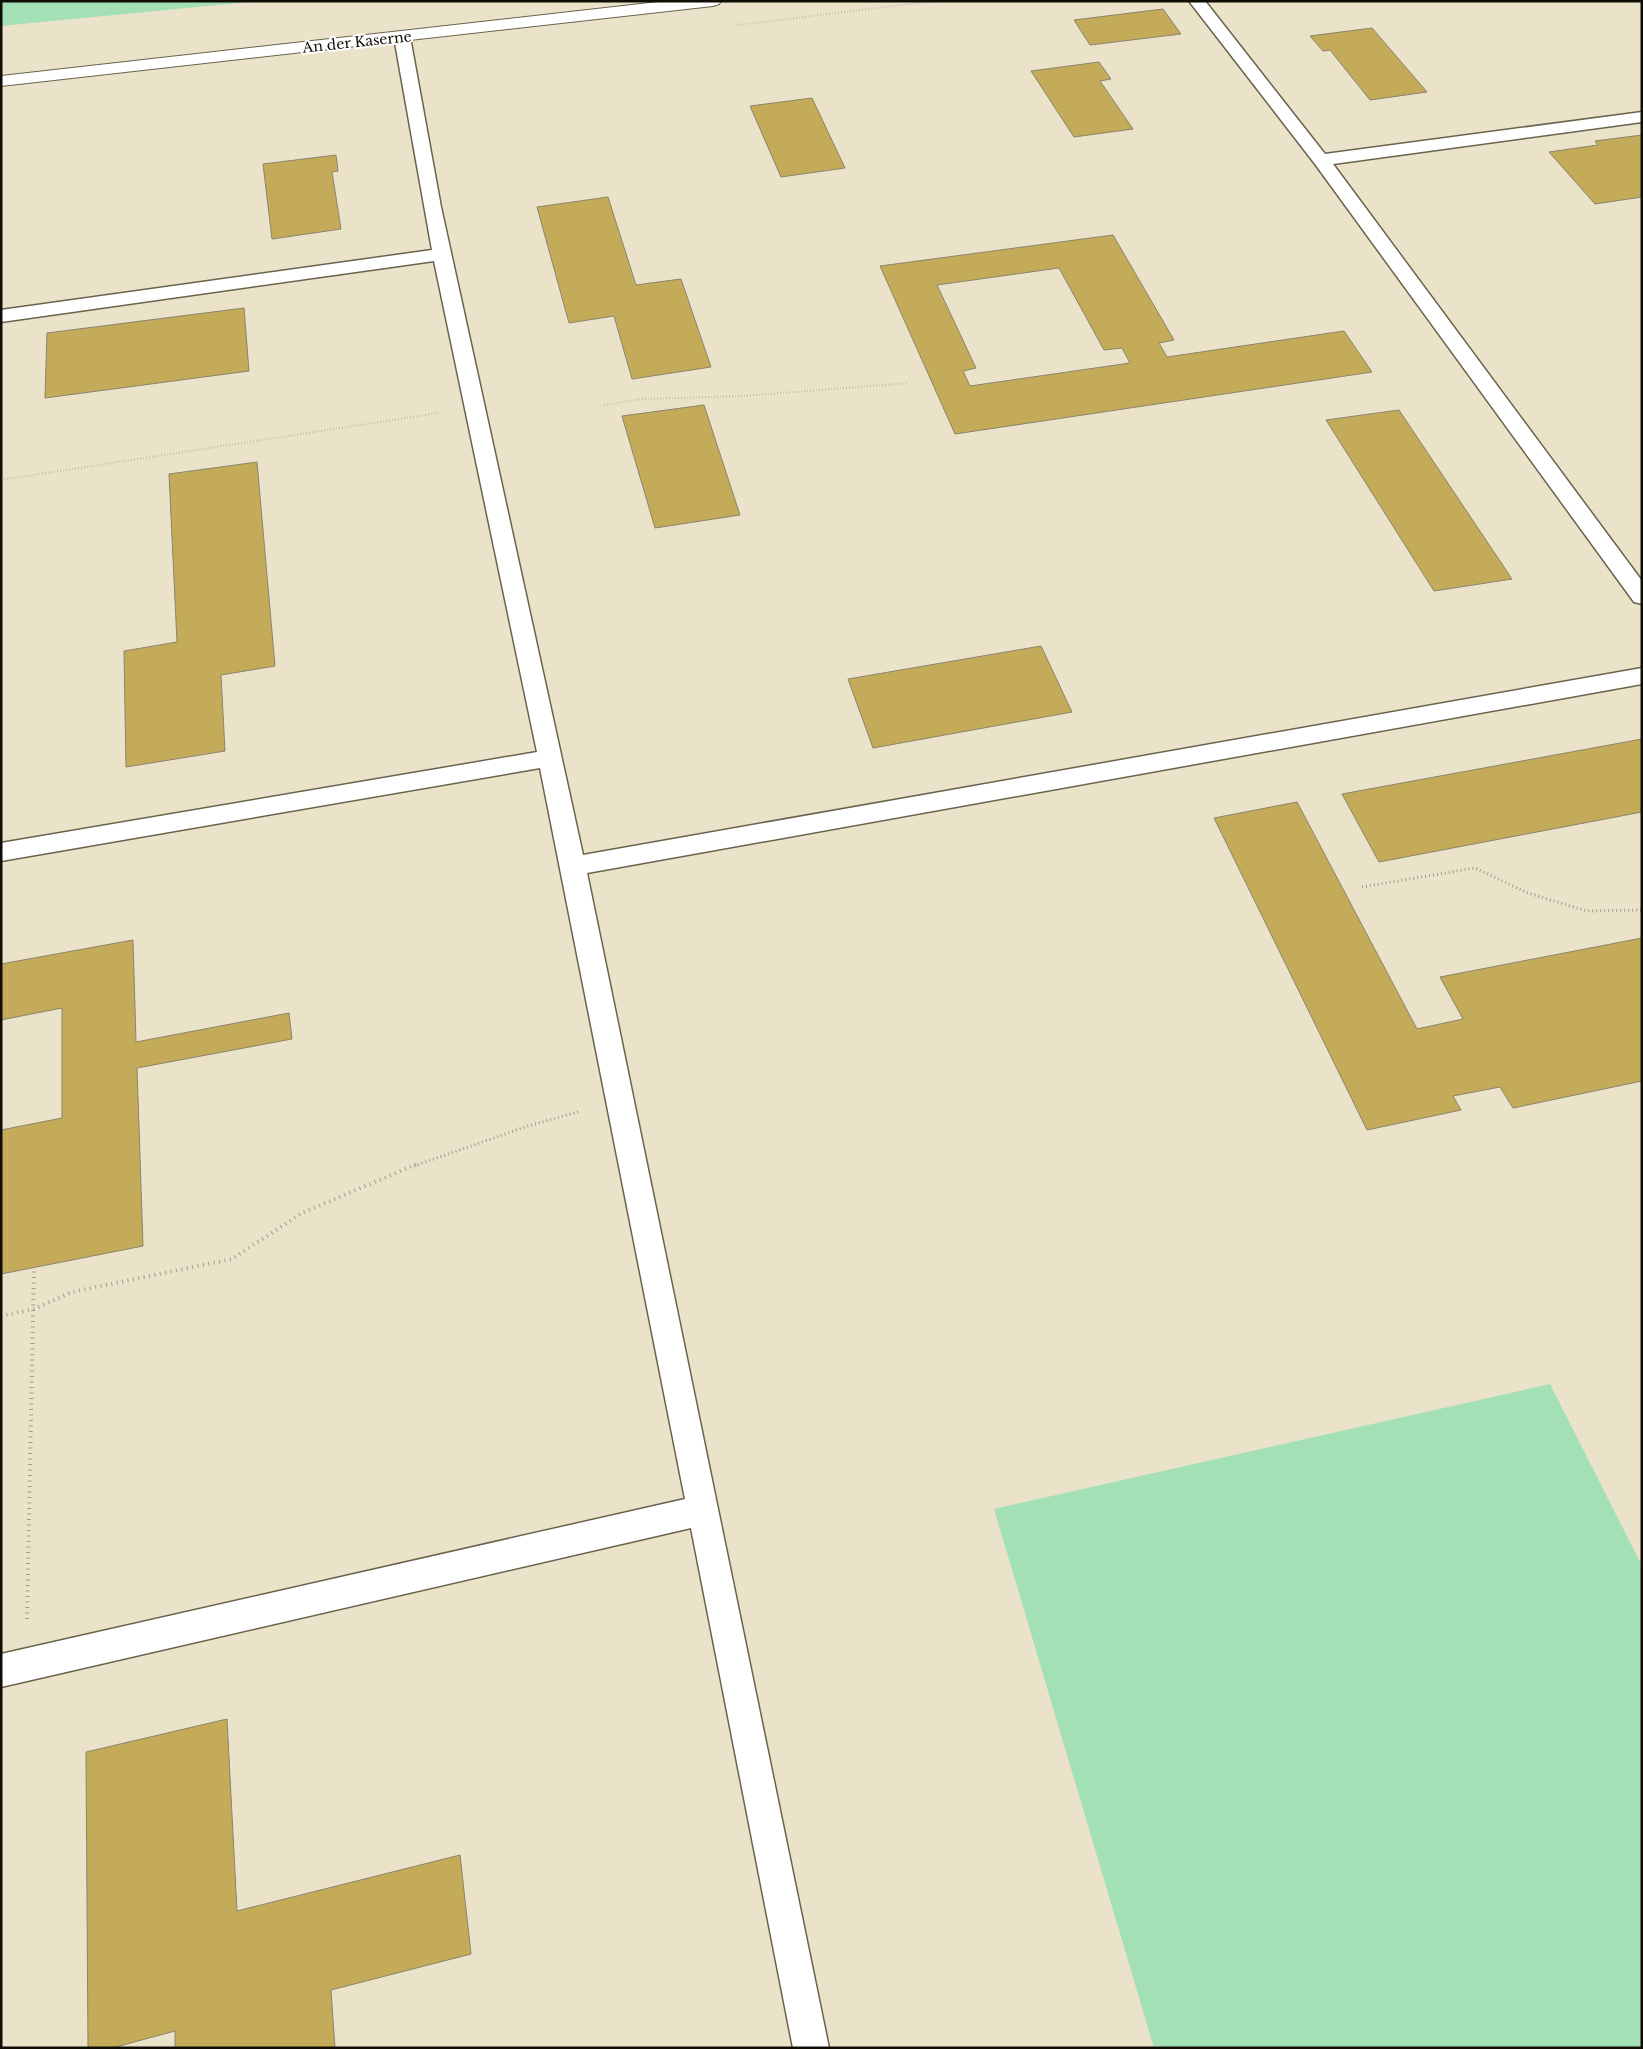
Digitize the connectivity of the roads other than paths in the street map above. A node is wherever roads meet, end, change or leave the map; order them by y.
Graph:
1 (713, 1) edge
2 (1197, 1) edge
3 (402, 37) junction
4 (1, 81) edge
5 (1642, 117) edge
6 (1321, 160) junction
7 (443, 254) junction
8 (1, 316) edge
9 (1642, 564) edge
10 (1620, 568) junction
11 (1642, 597) edge
12 (1642, 676) edge
13 (550, 758) junction
14 (1, 852) edge
15 (573, 866) junction
16 (702, 1510) junction
17 (13, 1668) edge
18 (811, 2048) edge

1 - 3 street, An der Kaserne
2 - 6 lane
3 - 4 street, An der Kaserne
3 - 7 lane
5 - 6 lane
6 - 10 lane
7 - 8 lane
7 - 13 lane
9 - 10 lane
10 - 11 lane
12 - 15 lane
13 - 14 lane
13 - 15 lane
15 - 16 lane
16 - 17 lane
16 - 18 lane

